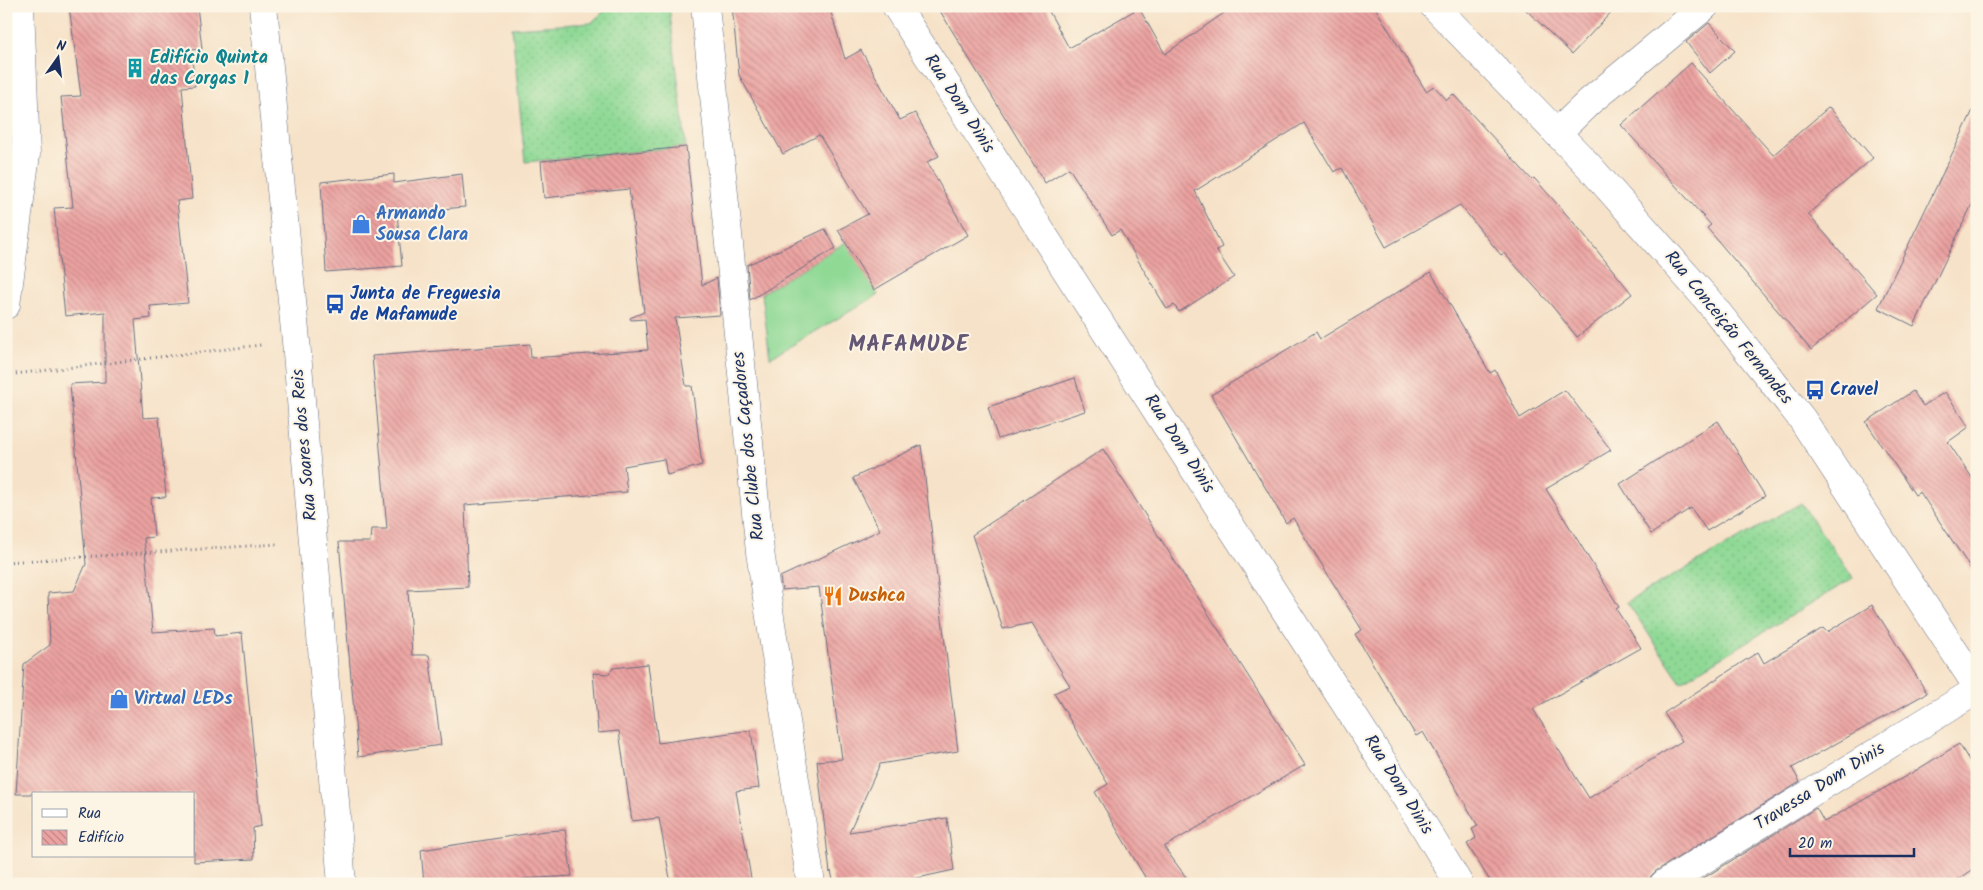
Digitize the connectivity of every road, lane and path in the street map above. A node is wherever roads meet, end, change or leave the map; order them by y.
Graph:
1 (20, 6) edge
2 (262, 6) edge
3 (705, 6) edge
4 (896, 6) edge
5 (1434, 6) edge
6 (1705, 6) edge
7 (1557, 133) junction
8 (16, 139) edge
9 (6, 305) edge
10 (296, 341) junction
11 (6, 375) edge
12 (313, 542) junction
13 (6, 562) edge
14 (1977, 686) edge
15 (1977, 690) edge
16 (342, 884) edge
17 (811, 884) edge
18 (1459, 884) edge
19 (1664, 884) edge

1 - 8 street
2 - 10 street, Rua Soares dos Reis
3 - 17 street, Rua Clube dos Caçadores
4 - 18 street, Rua Dom Dinis
5 - 7 street, Rua Conceição Fernandes
6 - 7 street
7 - 14 street, Rua Conceição Fernandes
8 - 9 street
10 - 11 path
10 - 12 street, Rua Soares dos Reis
12 - 13 path
12 - 16 street, Rua Soares dos Reis
15 - 19 street, Travessa Dom Dinis

